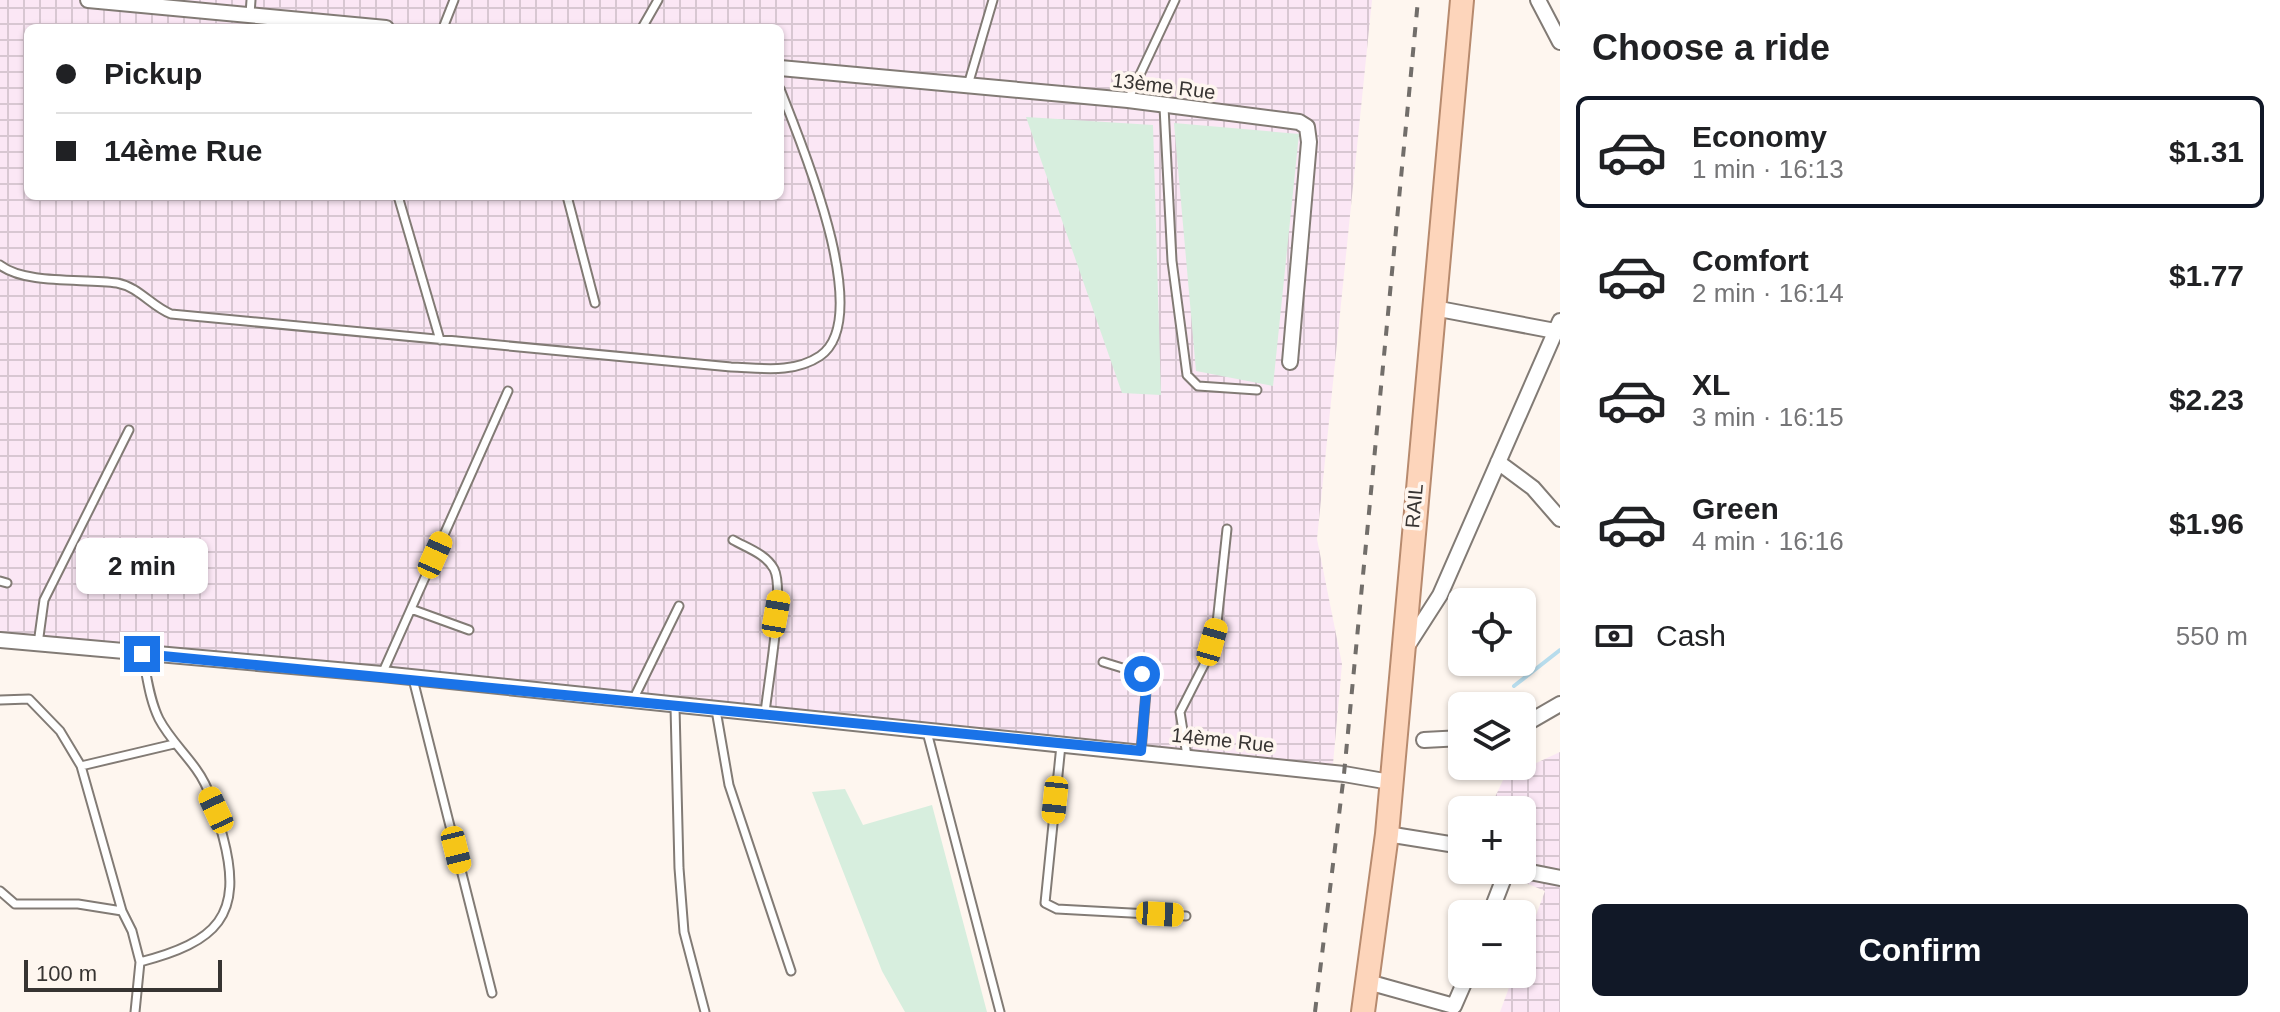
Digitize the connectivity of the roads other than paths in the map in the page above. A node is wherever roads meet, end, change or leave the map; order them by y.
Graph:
1 (89, 0) edge
2 (251, 0) edge
3 (454, 0) edge
4 (658, 0) edge
5 (993, 0) edge
6 (1175, 0) edge
7 (1462, 0) edge
8 (1538, 0) edge
9 (250, 16) junction
10 (335, 24) edge
11 (445, 24) edge
12 (644, 24) edge
13 (1560, 42) edge
14 (784, 68) edge
15 (968, 85) junction
16 (784, 100) edge
17 (1128, 100) junction
18 (1164, 107) junction
19 (399, 200) edge
20 (568, 200) edge
21 (0, 265) edge
22 (595, 303) dead end
23 (1434, 308) junction
24 (1558, 326) edge
25 (440, 340) junction
26 (1290, 362) dead end
27 (1257, 390) dead end
28 (508, 391) dead end
29 (129, 430) dead end
30 (1498, 462) junction
31 (1560, 519) edge
32 (1227, 529) dead end
33 (733, 540) dead end
34 (679, 606) dead end
35 (411, 609) junction
36 (469, 630) dead end
37 (0, 640) edge
38 (38, 644) junction
39 (1404, 652) junction
40 (142, 654) junction
41 (1103, 662) dead end
42 (382, 674) junction
43 (413, 679) junction
44 (0, 700) edge
45 (632, 702) junction
46 (1560, 704) edge
47 (675, 707) junction
48 (716, 710) junction
49 (765, 715) junction
50 (1536, 718) edge
51 (927, 732) junction
52 (1448, 739) edge
53 (1424, 740) dead end
54 (1061, 742) junction
55 (174, 744) junction
56 (1141, 751) junction
57 (1187, 756) junction
58 (81, 766) junction
59 (1390, 782) junction
60 (1387, 834) junction
61 (1448, 844) edge
62 (1536, 873) edge
63 (1560, 878) edge
64 (0, 891) edge
65 (122, 911) junction
66 (1186, 916) dead end
67 (140, 962) junction
68 (791, 971) dead end
69 (1368, 982) junction
70 (1462, 988) edge
71 (492, 993) dead end
72 (135, 1012) edge
73 (705, 1012) edge
74 (1000, 1012) edge
75 (1363, 1012) edge

1 - 9 street
2 - 9 lane
3 - 11 lane
4 - 12 lane
5 - 15 lane
6 - 17 lane
7 - 23 main road, RAIL
8 - 13 street
9 - 10 street
14 - 15 street, 13ème Rue
15 - 17 street, 13ème Rue
16 - 25 lane
17 - 18 street, 13ème Rue
18 - 26 street, 13ème Rue
18 - 27 lane
19 - 25 lane
20 - 22 lane
21 - 25 lane
23 - 24 street
23 - 39 main road, RAIL
24 - 30 street
28 - 35 lane
29 - 38 lane
30 - 31 street
30 - 39 street
32 - 57 lane
33 - 49 lane
34 - 45 lane
35 - 36 lane
35 - 42 lane
37 - 38 street, 14ème Rue
38 - 40 street, 14ème Rue
39 - 59 main road, RAIL
40 - 42 street, 14ème Rue
40 - 55 lane
41 - 56 lane
42 - 43 street, 14ème Rue
43 - 45 street, 14ème Rue
43 - 71 lane
44 - 58 lane
45 - 47 street, 14ème Rue
46 - 50 street
47 - 48 street, 14ème Rue
47 - 73 lane
48 - 49 street, 14ème Rue
48 - 68 lane
49 - 51 street, 14ème Rue
51 - 54 street, 14ème Rue
51 - 74 lane
52 - 53 street
54 - 56 street, 14ème Rue
54 - 66 lane
55 - 58 lane
55 - 67 lane
56 - 57 street, 14ème Rue
57 - 59 street, 14ème Rue
58 - 65 lane
59 - 60 main road, RAIL
60 - 61 street
60 - 69 main road, RAIL
62 - 63 street
64 - 65 lane
65 - 67 lane
67 - 72 lane
69 - 70 street
69 - 75 main road, RAIL

